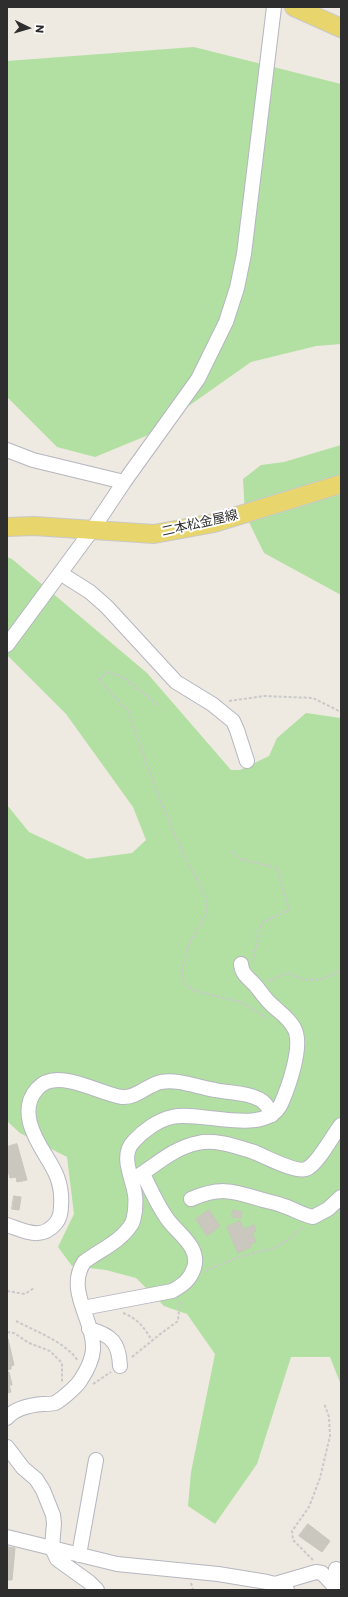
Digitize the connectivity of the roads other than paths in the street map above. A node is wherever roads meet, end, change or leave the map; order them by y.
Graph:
1 (274, 7) edge
2 (294, 7) edge
3 (341, 28) edge
4 (7, 450) edge
5 (124, 482) junction
6 (341, 484) edge
7 (7, 527) edge
8 (92, 530) junction
9 (60, 574) junction
10 (7, 645) edge
11 (247, 761) dead end
12 (241, 964) road end
13 (272, 1115) junction
14 (341, 1125) edge
15 (137, 1177) junction
16 (341, 1197) edge
17 (191, 1199) dead end
18 (7, 1224) edge
19 (83, 1308) junction
20 (89, 1329) junction
21 (120, 1366) dead end
22 (7, 1418) edge
23 (7, 1447) edge
24 (96, 1460) dead end
25 (7, 1537) edge
26 (52, 1548) junction
27 (79, 1555) junction
28 (330, 1571) road end
29 (281, 1587) edge
30 (96, 1590) edge

1 - 5 street
2 - 3 main road
4 - 5 street
5 - 8 street
6 - 8 main road, 二本松金屋線
7 - 8 main road, 二本松金屋線
8 - 9 street
9 - 10 street
9 - 11 street
12 - 13 street
13 - 15 street
13 - 18 street
14 - 15 street
15 - 19 street
15 - 19 street
16 - 17 street
19 - 20 street
20 - 21 street
20 - 22 street
23 - 26 street
24 - 27 street
25 - 26 street
26 - 27 street
26 - 30 street
27 - 29 street
28 - 29 street

